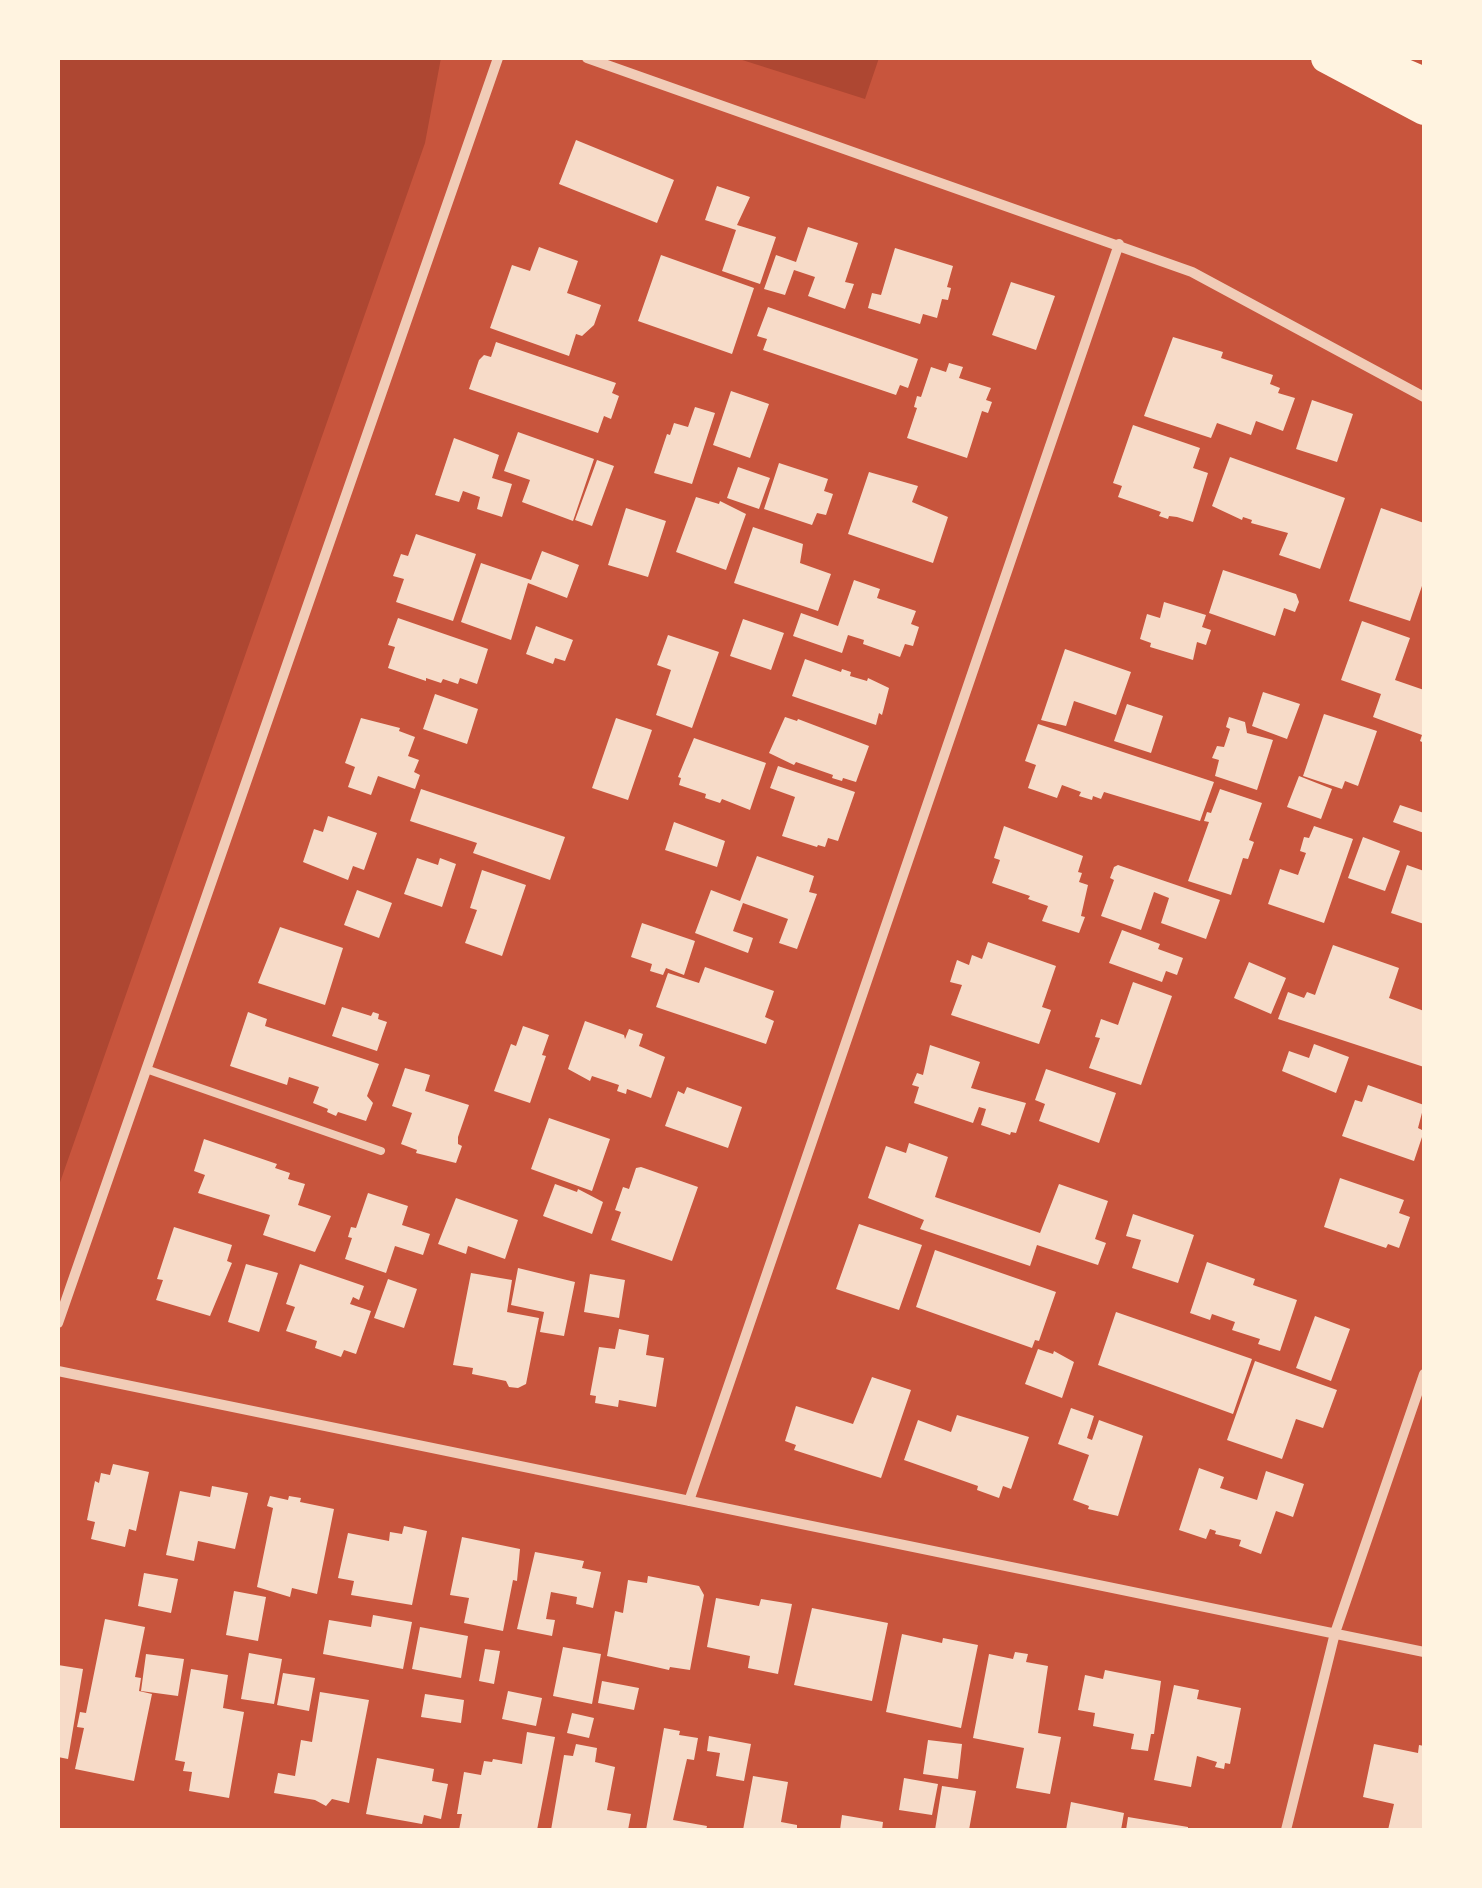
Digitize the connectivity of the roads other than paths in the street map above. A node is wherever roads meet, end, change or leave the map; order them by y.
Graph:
1 (498, 58) edge
2 (588, 58) edge
3 (1326, 58) edge
4 (1368, 58) edge
5 (1424, 82) edge
6 (1424, 110) edge
7 (1120, 244) junction
8 (1424, 396) edge
9 (146, 1070) junction
10 (382, 1151) dead end
11 (58, 1322) edge
12 (58, 1371) edge
13 (1424, 1374) edge
14 (690, 1501) junction
15 (1336, 1633) junction
16 (1424, 1652) edge
17 (1286, 1830) edge

1 - 9 street
2 - 7 street
3 - 6 highway
4 - 5 highway
7 - 8 street
7 - 14 street
9 - 10 lane
9 - 11 street
12 - 14 street
13 - 15 street
14 - 15 street
15 - 16 street
15 - 17 street

